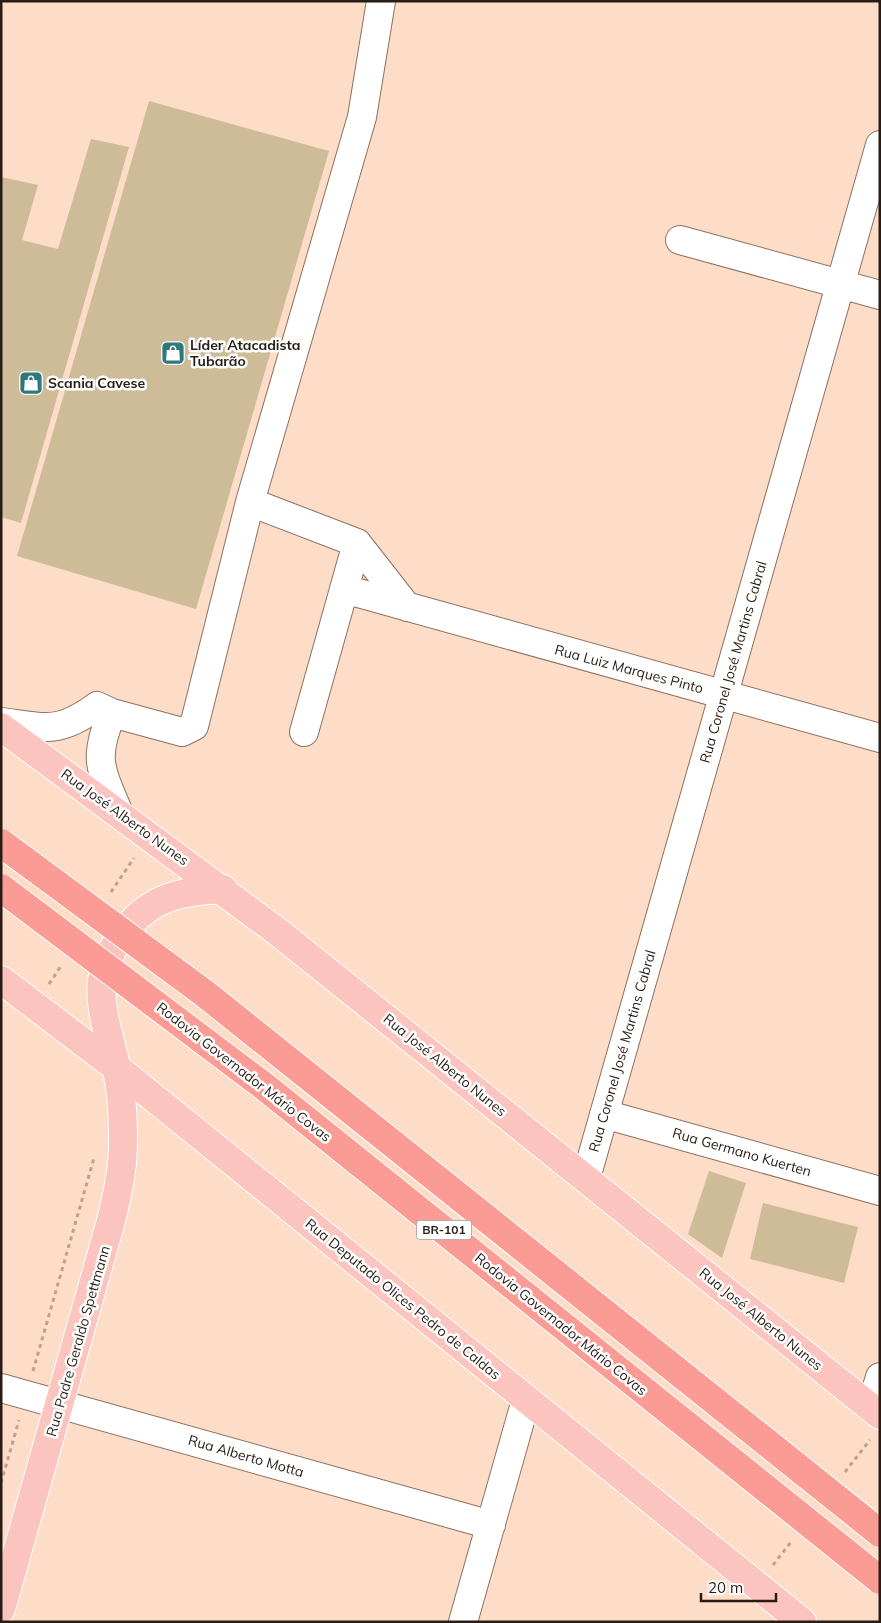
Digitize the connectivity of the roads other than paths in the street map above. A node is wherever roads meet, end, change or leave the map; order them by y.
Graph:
1 (381, 1) edge
2 (880, 145) edge
3 (680, 240) dead end
4 (840, 284) junction
5 (880, 295) edge
6 (250, 502) junction
7 (358, 543) junction
8 (344, 589) junction
9 (407, 607) junction
10 (723, 695) junction
11 (105, 710) junction
12 (1, 722) edge
13 (1, 727) edge
14 (304, 732) dead end
15 (880, 738) edge
16 (118, 811) junction
17 (1, 843) edge
18 (1, 888) edge
19 (222, 889) junction
20 (1, 980) edge
21 (117, 1068) junction
22 (604, 1114) junction
23 (586, 1178) junction
24 (880, 1191) edge
25 (880, 1376) edge
26 (14, 1391) edge
27 (526, 1400) junction
28 (60, 1404) junction
29 (875, 1411) edge
30 (491, 1525) junction
31 (880, 1533) edge
32 (880, 1580) edge
33 (1, 1609) edge
34 (463, 1622) edge
35 (802, 1622) edge

1 - 6 street
2 - 4 street, Rua Coronel José Martins Cabral
3 - 4 street
4 - 5 street
4 - 10 street, Rua Coronel José Martins Cabral
6 - 7 street
6 - 11 street
7 - 8 street
7 - 9 street
8 - 9 street, Rua Luiz Marques Pinto
8 - 14 street
9 - 10 street, Rua Luiz Marques Pinto
10 - 15 street, Rua Luiz Marques Pinto
10 - 22 street, Rua Coronel José Martins Cabral
11 - 12 street
11 - 16 street
13 - 16 main road, Rua José Alberto Nunes
16 - 19 main road, Rua José Alberto Nunes
17 - 31 highway, BR-101, bridge
18 - 32 highway, Rodovia Governador Mário Covas / BR-101, bridge
19 - 21 main road, Rua Padre Geraldo Spettmann
19 - 23 main road, Rua José Alberto Nunes
20 - 21 main road, Rua Deputado Olices Pedro de Caldas
21 - 27 main road, Rua Deputado Olices Pedro de Caldas
21 - 28 main road, Rua Padre Geraldo Spettmann
22 - 23 street, Rua Coronel José Martins Cabral
22 - 24 street, Rua Germano Kuerten
23 - 29 main road, Rua José Alberto Nunes
25 - 29 street
26 - 28 street, Rua Alberto Motta
27 - 30 street
27 - 35 main road, Rua Deputado Olices Pedro de Caldas
28 - 30 street, Rua Alberto Motta
28 - 33 main road, Rua Padre Geraldo Spettmann
30 - 34 street

